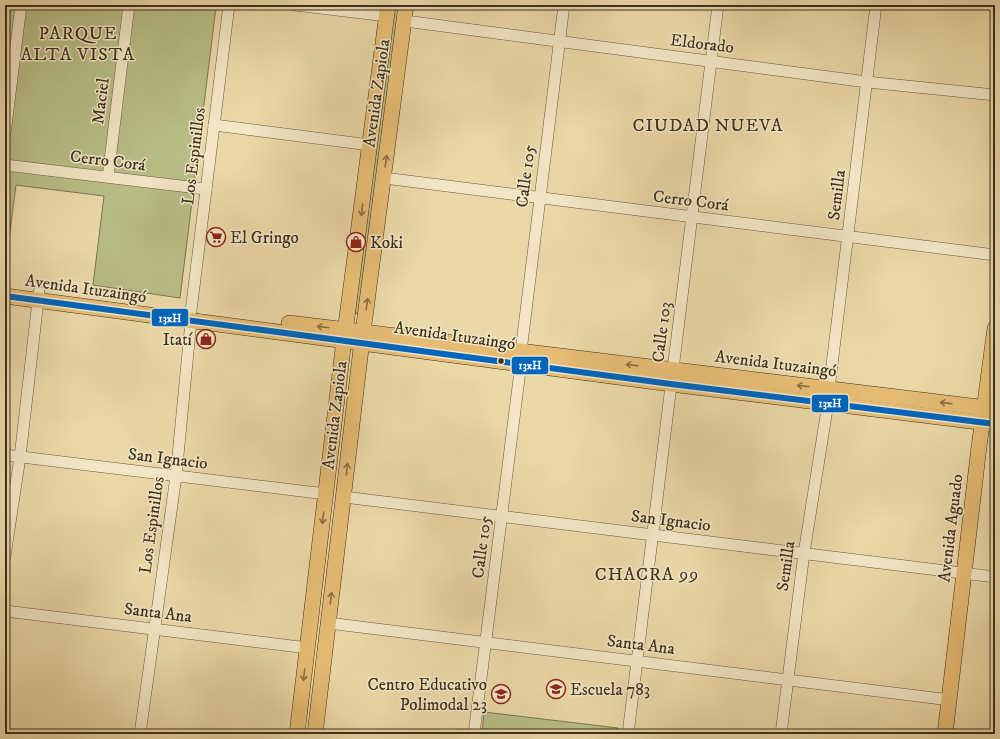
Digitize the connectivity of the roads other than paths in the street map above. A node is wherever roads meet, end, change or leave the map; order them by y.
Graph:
1 (21, 5) edge
2 (129, 5) edge
3 (229, 5) edge
4 (295, 5) edge
5 (406, 5) edge
6 (564, 5) edge
7 (718, 5) edge
8 (876, 5) edge
9 (388, 11) edge
10 (404, 21) junction
11 (559, 41) junction
12 (711, 61) junction
13 (867, 82) junction
14 (995, 95) edge
15 (214, 125) junction
16 (5, 134) edge
17 (370, 145) junction
18 (5, 165) edge
19 (108, 177) junction
20 (384, 178) junction
21 (206, 189) junction
22 (540, 198) junction
23 (692, 217) junction
24 (847, 237) junction
25 (995, 256) edge
26 (5, 288) edge
27 (5, 296) edge
28 (39, 296) junction
29 (191, 316) junction
30 (995, 328) edge
31 (346, 335) junction
32 (363, 337) junction
33 (521, 357) junction
34 (672, 377) junction
35 (828, 396) junction
36 (990, 408) edge
37 (989, 424) edge
38 (5, 455) edge
39 (20, 457) junction
40 (176, 476) junction
41 (326, 494) junction
42 (344, 497) junction
43 (502, 516) junction
44 (653, 535) junction
45 (804, 553) junction
46 (5, 556) edge
47 (964, 574) junction
48 (995, 577) edge
49 (5, 610) edge
50 (328, 623) junction
51 (154, 629) junction
52 (485, 642) junction
53 (308, 648) junction
54 (637, 661) junction
55 (788, 680) junction
56 (950, 700) junction
57 (140, 734) edge
58 (297, 734) edge
59 (315, 734) edge
60 (474, 734) edge
61 (628, 734) edge
62 (782, 734) edge
63 (948, 734) edge

1 - 16 street
2 - 19 street, Maciel
3 - 15 street, Los Espinillos
4 - 9 street
5 - 10 main road, Avenida Zapiola
6 - 11 street, Calle 105
7 - 12 street, Calle 103
8 - 13 street, Semilla
9 - 17 main road, Avenida Zapiola
10 - 11 street, Eldorado
20 -> 10 main road, Avenida Zapiola
11 - 12 street, Eldorado
11 - 22 street, Calle 105
12 - 13 street, Eldorado
12 - 23 street, Calle 103
13 - 14 street, Eldorado
13 - 24 street, Semilla
15 - 17 street
15 - 21 street, Los Espinillos
17 -> 31 main road, Avenida Zapiola
18 - 19 street, Cerro Corá
19 - 21 street, Cerro Corá
20 - 22 street, Cerro Corá
32 -> 20 main road, Avenida Zapiola
21 - 29 street, Los Espinillos
22 - 23 street, Cerro Corá
22 - 33 street, Calle 105
23 - 24 street, Cerro Corá
23 - 34 street, Calle 103
24 - 25 street, Cerro Corá
24 - 35 street, Semilla
26 - 28 main road, Avenida Ituzaingó
27 - 28 main road, Avenida Ituzaingó
28 - 29 main road, Avenida Ituzaingó
28 - 39 street
29 - 31 main road, Avenida Ituzaingó
29 - 40 street, Los Espinillos
30 - 36 main road, Avenida Aguado
31 - 32 main road, Avenida Ituzaingó
31 - 41 main road, Avenida Zapiola
32 - 33 main road, Avenida Ituzaingó
42 -> 32 main road, Avenida Zapiola
33 - 34 main road, Avenida Ituzaingó
33 - 43 street, Calle 105
34 - 35 main road, Avenida Ituzaingó
34 - 44 street, Calle 103
36 -> 35 main road, Avenida Ituzaingó
35 - 37 main road, Avenida Ituzaingó
35 - 45 street, Semilla
36 - 37 main road, Avenida Aguado
37 - 47 main road, Avenida Aguado
38 - 39 street, San Ignacio
39 - 40 street, San Ignacio
39 - 46 street
40 - 41 street, San Ignacio
40 - 51 street, Los Espinillos
41 -> 53 main road, Avenida Zapiola
42 - 43 street, San Ignacio
50 -> 42 main road, Avenida Zapiola
43 - 44 street, San Ignacio
43 - 52 street, Calle 105
44 - 45 street, San Ignacio
44 - 54 street, Calle 103
45 - 47 street, San Ignacio
45 - 55 street, Semilla
47 - 48 street, San Ignacio
47 - 56 main road, Avenida Aguado
49 - 51 street, Santa Ana
50 - 52 street, Santa Ana
50 - 59 main road, Avenida Zapiola
51 - 53 street, Santa Ana
51 - 57 street, Los Espinillos
52 - 54 street, Santa Ana
52 - 60 street, Calle 105
53 -> 58 main road, Avenida Zapiola
54 - 55 street, Santa Ana
54 - 61 street, Calle 103
55 - 56 street, Santa Ana
55 - 62 street, Semilla
56 - 63 main road, Avenida Aguado

